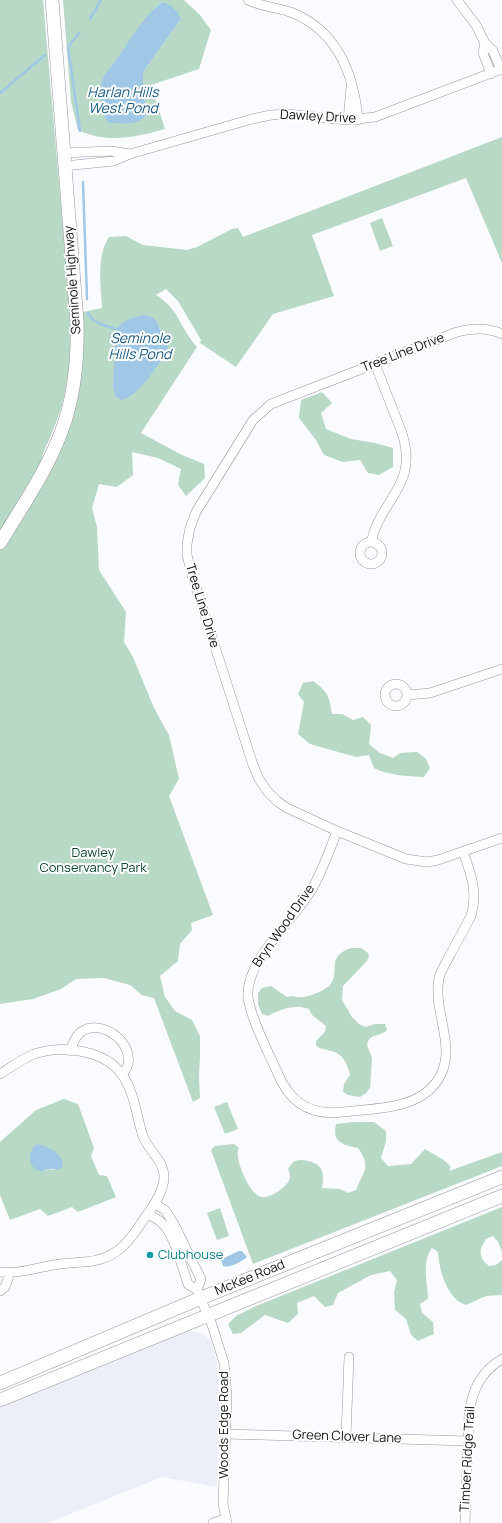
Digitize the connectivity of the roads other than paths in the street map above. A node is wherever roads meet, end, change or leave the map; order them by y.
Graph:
1 (52, 0) edge
2 (248, 0) edge
3 (457, 0) edge
4 (485, 43) junction
5 (501, 69) edge
6 (491, 74) junction
7 (351, 85) junction
8 (348, 120) junction
9 (358, 120) junction
10 (130, 154) junction
11 (64, 159) junction
12 (502, 334) edge
13 (375, 364) junction
14 (371, 542) dead end
15 (0, 543) edge
16 (502, 669) edge
17 (407, 695) dead end
18 (337, 831) junction
19 (502, 838) edge
20 (463, 852) junction
21 (70, 1051) junction
22 (0, 1074) edge
23 (122, 1075) junction
24 (502, 1177) edge
25 (502, 1196) edge
26 (154, 1204) junction
27 (148, 1214) junction
28 (0, 1272) edge
29 (10, 1273) junction
30 (0, 1291) edge
31 (203, 1302) junction
32 (349, 1357) dead end
33 (502, 1359) edge
34 (0, 1382) edge
35 (0, 1400) edge
36 (226, 1434) junction
37 (346, 1437) junction
38 (468, 1441) junction
39 (226, 1521) edge
40 (213, 1523) edge
41 (465, 1523) edge

1 - 11 main road, Seminole Highway
2 - 7 street
3 - 4 street
4 - 5 street
4 - 6 street
5 - 6 street, Dawley Drive
6 - 9 street, Dawley Drive
7 - 8 street
7 - 9 street
8 - 9 street, Dawley Drive
8 - 10 street, Dawley Drive
10 - 11 street, Dawley Drive
10 - 11 street, Dawley Drive
11 - 15 main road, Seminole Highway
12 - 13 street, Tree Line Drive
13 - 14 street
13 - 18 street, Tree Line Drive
16 - 17 street
18 - 20 street, Tree Line Drive
18 - 20 street, Bryn Wood Drive
19 - 20 street, Tree Line Drive
21 - 22 street
21 - 23 street
21 - 23 street
23 - 26 street
24 - 31 main road, McKee Road
25 - 31 main road, McKee Road
26 - 27 street
26 - 31 street
27 - 29 street
27 - 31 street
28 - 29 street
29 - 30 street
31 - 34 main road, McKee Road
31 - 35 main road, McKee Road
31 - 36 street, Woods Edge Road
32 - 37 street
33 - 38 street, Timber Ridge Trail
36 - 37 street, Green Clover Lane
36 - 39 street, Woods Edge Road
37 - 38 street, Green Clover Lane
38 - 41 street, Timber Ridge Trail
39 - 40 street

